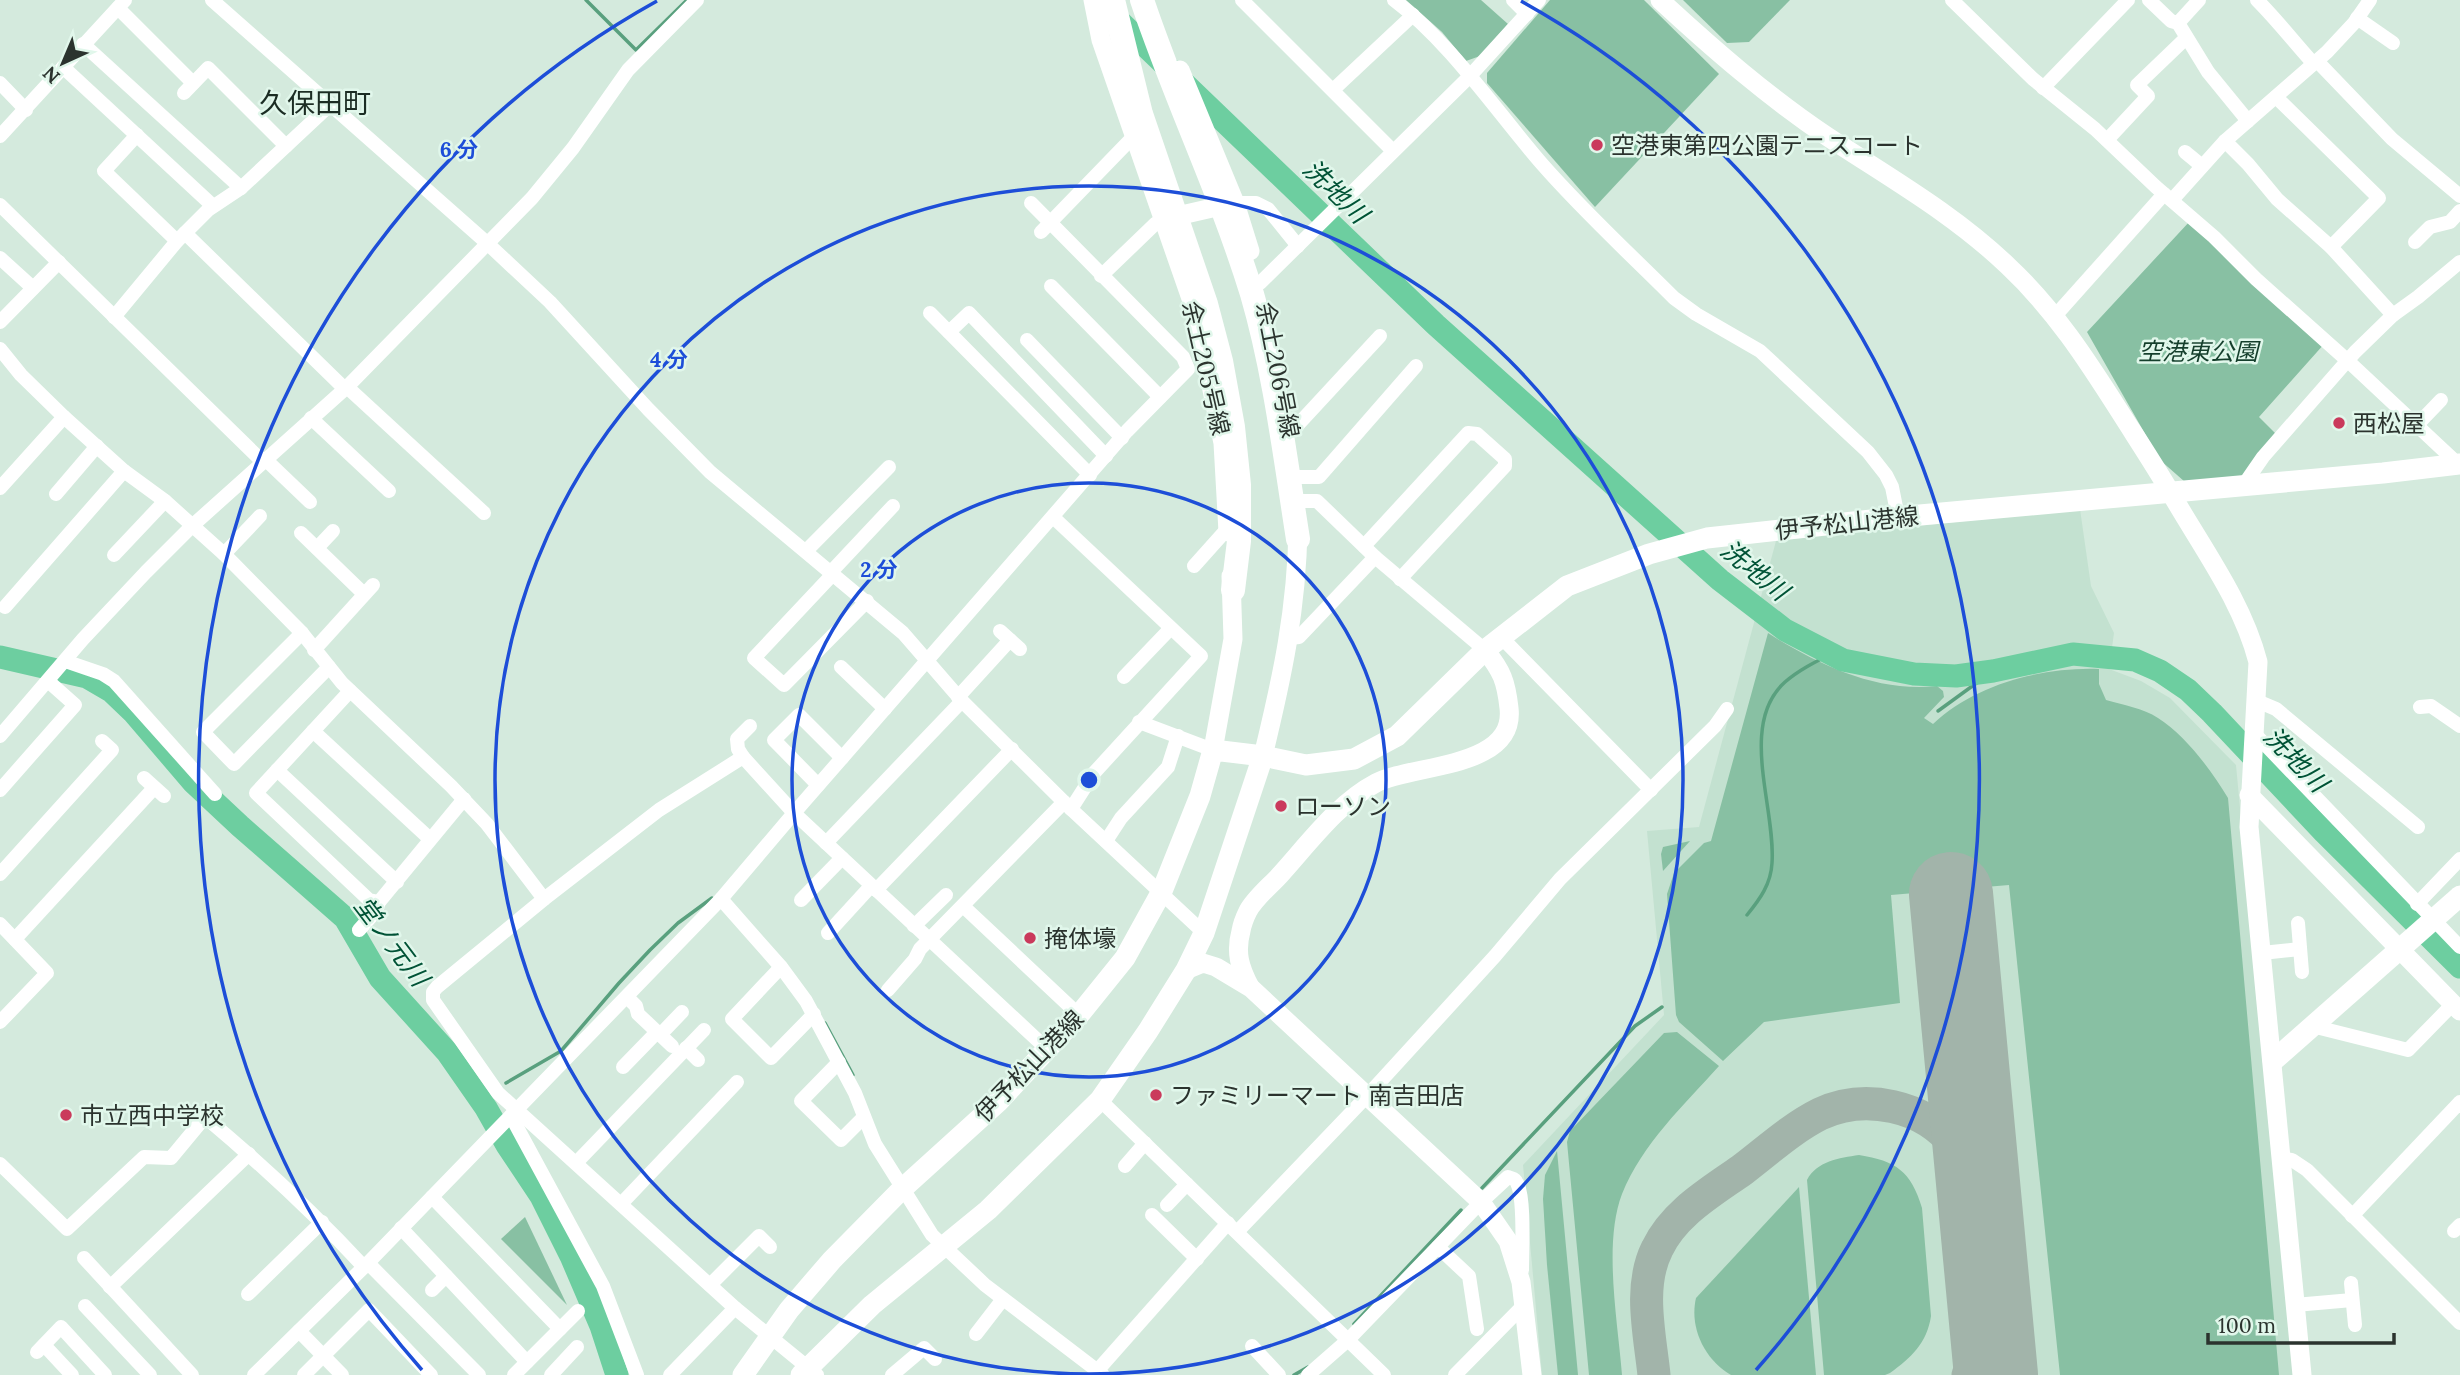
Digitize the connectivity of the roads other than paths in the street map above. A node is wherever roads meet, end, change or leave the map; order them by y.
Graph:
1 (212, 0) edge
2 (697, 0) edge
3 (1093, 0) edge
4 (1114, 0) edge
5 (1142, 0) edge
6 (1154, 0) edge
7 (1242, 0) edge
8 (1394, 0) edge
9 (1513, 0) edge
10 (1539, 0) edge
11 (1660, 0) edge
12 (1952, 0) edge
13 (2128, 0) edge
14 (2149, 0) edge
15 (2199, 0) edge
16 (2257, 0) edge
17 (2370, 0) edge
18 (122, 4) edge
19 (1527, 14) junction
20 (1413, 15) junction
21 (2357, 18) junction
22 (2178, 23) junction
23 (2186, 38) junction
24 (2393, 43) dead end
25 (83, 44) junction
26 (163, 53) junction
27 (2315, 62) junction
28 (152, 65) dead end
29 (63, 67) junction
30 (1469, 77) junction
31 (0, 83) edge
32 (2043, 88) junction
33 (1334, 89) junction
34 (2276, 97) junction
35 (330, 105) junction
36 (26, 110) junction
37 (2248, 121) junction
38 (2, 130) edge
39 (137, 135) junction
40 (1133, 137) junction
41 (2107, 140) junction
42 (2225, 141) junction
43 (286, 146) junction
44 (1393, 150) junction
45 (2185, 152) dead end
46 (2202, 166) junction
47 (241, 188) junction
48 (2460, 196) edge
49 (2168, 197) junction
50 (1031, 203) dead end
51 (1235, 203) junction
52 (213, 206) junction
53 (2, 210) edge
54 (2460, 211) edge
55 (1163, 219) junction
56 (1045, 227) junction
57 (181, 237) junction
58 (2415, 242) dead end
59 (487, 243) junction
60 (1298, 246) junction
61 (2331, 247) junction
62 (0, 258) edge
63 (59, 262) junction
64 (2460, 262) edge
65 (1093, 273) junction
66 (1260, 283) junction
67 (1051, 286) dead end
68 (33, 288) junction
69 (930, 313) dead end
70 (2393, 314) junction
71 (2055, 316) junction
72 (114, 317) junction
73 (0, 322) edge
74 (947, 336) junction
75 (1027, 340) dead end
76 (1371, 340) dead end
77 (0, 349) edge
78 (2348, 360) junction
79 (1416, 366) dead end
80 (346, 388) junction
81 (1160, 397) junction
82 (2441, 400) dead end
83 (64, 417) junction
84 (311, 418) junction
85 (2417, 425) junction
86 (1287, 432) junction
87 (1122, 438) junction
88 (97, 446) junction
89 (1106, 456) junction
90 (264, 460) junction
91 (2458, 461) edge
92 (124, 471) junction
93 (888, 472) dead end
94 (1090, 475) junction
95 (1296, 477) junction
96 (2244, 485) junction
97 (0, 488) edge
98 (389, 491) dead end
99 (2170, 492) junction
100 (56, 494) dead end
101 (165, 501) junction
102 (1298, 501) junction
103 (310, 502) dead end
104 (894, 506) dead end
105 (484, 513) dead end
106 (260, 516) dead end
107 (1054, 517) junction
108 (1898, 517) junction
109 (192, 526) junction
110 (1228, 528) junction
111 (333, 531) dead end
112 (301, 533) dead end
113 (1297, 539) junction
114 (1364, 546) junction
115 (317, 548) junction
116 (806, 551) junction
117 (224, 554) junction
118 (114, 555) dead end
119 (1375, 557) junction
120 (1194, 566) dead end
121 (832, 573) junction
122 (1400, 579) junction
123 (1233, 590) junction
124 (867, 601) junction
125 (7, 608) edge
126 (1170, 629) junction
127 (302, 633) junction
128 (1290, 638) junction
129 (1010, 640) dead end
130 (1493, 644) junction
131 (314, 649) junction
132 (65, 661) junction
133 (926, 662) junction
134 (329, 667) junction
135 (841, 667) dead end
136 (1124, 677) dead end
137 (48, 681) junction
138 (350, 691) junction
139 (960, 699) junction
140 (2257, 702) junction
141 (2420, 707) dead end
142 (885, 709) junction
143 (1727, 709) dead end
144 (1139, 722) junction
145 (750, 726) dead end
146 (2460, 726) edge
147 (313, 731) junction
148 (0, 736) edge
149 (1178, 736) junction
150 (2254, 739) junction
151 (102, 741) dead end
152 (1012, 749) junction
153 (1213, 750) junction
154 (1263, 756) junction
155 (743, 757) junction
156 (842, 758) junction
157 (277, 770) junction
158 (818, 785) junction
159 (154, 787) dead end
160 (2250, 787) junction
161 (0, 790) edge
162 (1651, 790) junction
163 (215, 794) dead end
164 (464, 799) junction
165 (1068, 805) junction
166 (794, 813) junction
167 (2418, 827) dead end
168 (430, 839) junction
169 (1106, 841) junction
170 (826, 843) junction
171 (842, 858) junction
172 (2460, 859) edge
173 (0, 874) edge
174 (51, 876) dead end
175 (397, 882) junction
176 (63, 887) junction
177 (874, 888) junction
178 (1162, 891) junction
179 (946, 895) dead end
180 (2460, 896) edge
181 (721, 899) junction
182 (544, 900) junction
183 (801, 900) dead end
184 (379, 902) junction
185 (2417, 904) junction
186 (963, 906) junction
187 (2431, 921) junction
188 (2298, 923) dead end
189 (0, 924) edge
190 (914, 926) junction
191 (359, 930) dead end
192 (828, 933) dead end
193 (1204, 933) junction
194 (15, 939) junction
195 (928, 940) junction
196 (2404, 945) junction
197 (2460, 947) edge
198 (2300, 949) junction
199 (2262, 953) junction
200 (781, 967) junction
201 (1186, 970) junction
202 (2302, 972) dead end
203 (890, 982) dead end
204 (1251, 988) junction
205 (626, 997) junction
206 (2457, 1008) edge
207 (682, 1012) dead end
208 (814, 1014) junction
209 (1079, 1015) junction
210 (0, 1022) edge
211 (2312, 1026) junction
212 (704, 1030) dead end
213 (658, 1034) junction
214 (679, 1047) junction
215 (1047, 1049) junction
216 (698, 1060) dead end
217 (2273, 1060) junction
218 (839, 1062) junction
219 (623, 1067) dead end
220 (737, 1082) dead end
221 (1367, 1097) junction
222 (1100, 1100) junction
223 (2460, 1102) edge
224 (512, 1115) junction
225 (864, 1116) junction
226 (1145, 1143) junction
227 (249, 1154) junction
228 (2282, 1158) junction
229 (576, 1163) junction
230 (0, 1164) edge
231 (1125, 1166) dead end
232 (1187, 1184) junction
233 (902, 1189) junction
234 (432, 1196) junction
235 (1481, 1202) junction
236 (621, 1204) junction
237 (1167, 1205) dead end
238 (1153, 1215) dead end
239 (2352, 1216) junction
240 (323, 1222) junction
241 (401, 1228) junction
242 (1233, 1228) junction
243 (944, 1246) junction
244 (770, 1247) dead end
245 (1438, 1247) junction
246 (84, 1258) dead end
247 (1197, 1259) junction
248 (366, 1265) junction
249 (446, 1276) junction
250 (1521, 1282) junction
251 (2351, 1283) dead end
252 (710, 1285) junction
253 (110, 1287) junction
254 (432, 1290) dead end
255 (248, 1294) dead end
256 (1003, 1299) junction
257 (2352, 1300) junction
258 (1524, 1304) junction
259 (2295, 1305) junction
260 (84, 1306) dead end
261 (735, 1308) junction
262 (578, 1311) dead end
263 (2460, 1323) edge
264 (2355, 1325) dead end
265 (560, 1329) junction
266 (1477, 1329) dead end
267 (299, 1331) junction
268 (976, 1334) dead end
269 (768, 1337) junction
270 (505, 1338) junction
271 (1348, 1340) junction
272 (1252, 1346) dead end
273 (577, 1347) dead end
274 (494, 1350) dead end
275 (323, 1355) junction
276 (935, 1359) dead end
277 (527, 1362) junction
278 (1101, 1370) edge
279 (808, 1372) edge
280 (1374, 1372) edge
281 (72, 1375) edge
282 (106, 1375) edge
283 (150, 1375) edge
284 (192, 1375) edge
285 (254, 1375) edge
286 (304, 1375) edge
287 (342, 1375) edge
288 (431, 1375) edge
289 (479, 1375) edge
290 (514, 1375) edge
291 (551, 1375) edge
292 (636, 1375) edge
293 (670, 1375) edge
294 (743, 1375) edge
295 (892, 1375) edge
296 (1279, 1375) edge
297 (1308, 1375) edge
298 (1455, 1375) edge
299 (1532, 1375) edge
300 (2302, 1375) edge

1 - 35 street
2 - 59 street
3 - 40 street, 余土205号線
4 - 123 highway
5 - 86 highway
6 - 51 street, 余土206号線
7 - 33 street
8 - 20 street
9 - 19 street
10 - 19 street
11 - 71 street
12 - 32 street
13 - 32 street
14 - 22 street
15 - 22 street
16 - 27 street
17 - 21 street
18 - 25 street
18 - 26 street
19 - 30 street
20 - 30 street
20 - 33 street
21 - 24 street
21 - 27 street
22 - 23 street
23 - 37 street
23 - 41 street
25 - 29 street
25 - 47 street
26 - 28 street
26 - 43 street
27 - 34 street
27 - 48 street
29 - 36 street
29 - 39 street
30 - 44 street
30 - 108 street
31 - 36 street
32 - 41 street
33 - 44 street
34 - 37 street
34 - 61 street
35 - 43 street
35 - 59 street
36 - 38 street
37 - 42 street
39 - 52 street
39 - 57 street
40 - 55 street, 余土205号線
40 - 56 street
41 - 49 street
42 - 46 street
42 - 61 street
43 - 47 street
44 - 60 street
45 - 46 street
46 - 49 street
47 - 52 street
49 - 71 street
49 - 78 street
50 - 56 street
51 - 55 street
51 - 60 street
51 - 66 street, 余土206号線
52 - 57 street
53 - 63 street
54 - 58 street
55 - 65 street
55 - 110 street, 余土205号線
56 - 65 street
57 - 72 street
57 - 80 street
59 - 80 street
59 - 116 street
60 - 66 street
61 - 70 street
62 - 68 street
63 - 68 street
63 - 72 street
64 - 70 street
65 - 81 street
66 - 86 street, 余土206号線
67 - 81 street
68 - 73 street
69 - 74 street
70 - 78 street
71 - 99 street
72 - 90 street
74 - 89 street
74 - 94 street
75 - 87 street
76 - 86 street
77 - 83 street
78 - 85 street
78 - 96 street
79 - 95 street
80 - 84 street
80 - 105 street
81 - 87 street
82 - 85 street
83 - 88 street
83 - 97 street
84 - 90 street
84 - 98 street
85 - 91 street
86 - 95 street, 余土206号線
86 - 113 highway
87 - 89 street
88 - 92 street
88 - 100 street
89 - 94 street
90 - 103 street
90 - 109 street
91 - 96 main road, 伊予松山港線
92 - 101 street
92 - 125 street
93 - 116 street
94 - 107 street
95 - 102 street, 余土206号線
96 - 99 main road, 伊予松山港線
99 - 108 main road, 伊予松山港線
99 - 140 street
101 - 109 street
101 - 118 street
102 - 113 street, 余土206号線
102 - 114 street
104 - 121 street
106 - 117 street
107 - 126 street
107 - 133 street
108 - 130 main road, 伊予松山港線
109 - 117 street
109 - 132 street
110 - 120 street
110 - 123 street, 余土205号線
111 - 115 street
112 - 115 street
113 - 128 street, 余土206号線
114 - 119 street
114 - 122 street
115 - 131 street
116 - 121 street
117 - 127 street
119 - 122 street
119 - 128 street
121 - 124 street
121 - 124 street
122 - 130 street
123 - 153 street, 余土205号線
124 - 133 street
126 - 136 street
126 - 144 street
127 - 131 street
127 - 134 street
128 - 154 street, 余土206号線
129 - 139 street
130 - 154 main road, 伊予松山港線
130 - 162 street
130 - 204 street
131 - 134 street
132 - 137 street
132 - 163 street
133 - 139 street
133 - 142 street
134 - 138 street
135 - 142 street
137 - 148 street
137 - 161 street
138 - 147 street
138 - 164 street
139 - 152 street
139 - 170 street
140 - 150 street
140 - 167 street
141 - 146 street
142 - 156 street
143 - 162 street
144 - 149 street
144 - 165 street
145 - 155 street
147 - 157 street
147 - 168 street
149 - 153 street
149 - 169 street
150 - 160 street
150 - 185 street
151 - 173 street
152 - 165 street
152 - 177 street
153 - 154 main road, 伊予松山港線
153 - 178 main road, 伊予松山港線
154 - 193 main road
155 - 166 street
155 - 182 street
156 - 158 street
156 - 158 street
157 - 175 street
157 - 184 street
158 - 166 street
159 - 176 street
160 - 196 street
160 - 199 street
162 - 221 street
164 - 168 street
164 - 182 street
165 - 169 street
165 - 186 street
166 - 170 street
166 - 181 street
168 - 175 street
169 - 178 street
170 - 171 street
171 - 177 street
171 - 183 street
172 - 185 street
174 - 176 street
175 - 184 street
176 - 194 street
177 - 190 street
177 - 192 street
178 - 193 street
178 - 209 main road, 伊予松山港線
179 - 190 street
180 - 187 main road
181 - 200 street
181 - 205 street
182 - 224 street
184 - 191 street
185 - 187 street
186 - 195 street
186 - 209 street
187 - 196 main road
187 - 197 street
188 - 198 street
189 - 194 street
190 - 195 street
193 - 201 main road
194 - 210 street
195 - 203 street
195 - 215 street
196 - 206 street
196 - 211 main road
198 - 199 street
198 - 202 street
199 - 217 street
200 - 208 street
200 - 208 street
201 - 204 street
201 - 222 main road
204 - 221 street
205 - 213 street
205 - 224 street
206 - 211 street
207 - 213 street
208 - 218 street
209 - 215 main road, 伊予松山港線
211 - 217 main road
212 - 214 street
213 - 214 street
213 - 219 street
214 - 216 street
214 - 229 street
215 - 233 main road, 伊予松山港線
217 - 228 street
218 - 225 street
218 - 225 street
220 - 236 street
221 - 235 street
221 - 242 street
222 - 226 street
222 - 243 main road
223 - 239 street
224 - 229 street
224 - 234 street
224 - 292 street
225 - 233 street
226 - 231 street
226 - 232 street
227 - 230 street
227 - 240 street
227 - 253 street
228 - 239 street
228 - 259 street
229 - 236 street
232 - 237 street
232 - 242 street
233 - 243 street
233 - 269 main road, 伊予松山港線
234 - 241 street
234 - 265 street
235 - 245 street
235 - 250 street
235 - 250 street
236 - 252 street
238 - 247 street
239 - 263 street
240 - 248 street
240 - 255 street
241 - 248 street
241 - 249 street
242 - 247 street
242 - 271 street
243 - 256 street
243 - 279 main road
244 - 252 street
245 - 266 street
245 - 271 street
246 - 253 street
247 - 278 street
248 - 267 street
248 - 289 street
249 - 254 street
249 - 270 street
250 - 258 street
251 - 257 street
252 - 261 street
253 - 284 street
256 - 268 street
256 - 278 street
257 - 259 street
257 - 264 street
258 - 298 street
258 - 299 street
259 - 300 street
260 - 283 street
261 - 269 street
261 - 293 street
262 - 265 street
265 - 277 street
267 - 275 street
267 - 285 street
269 - 279 street
269 - 294 main road, 伊予松山港線
270 - 274 street
270 - 277 street
271 - 280 street
271 - 297 street
272 - 296 street
273 - 291 street
275 - 286 street
275 - 287 street
275 - 288 street
276 - 295 street
277 - 290 street
281 - 282 street

